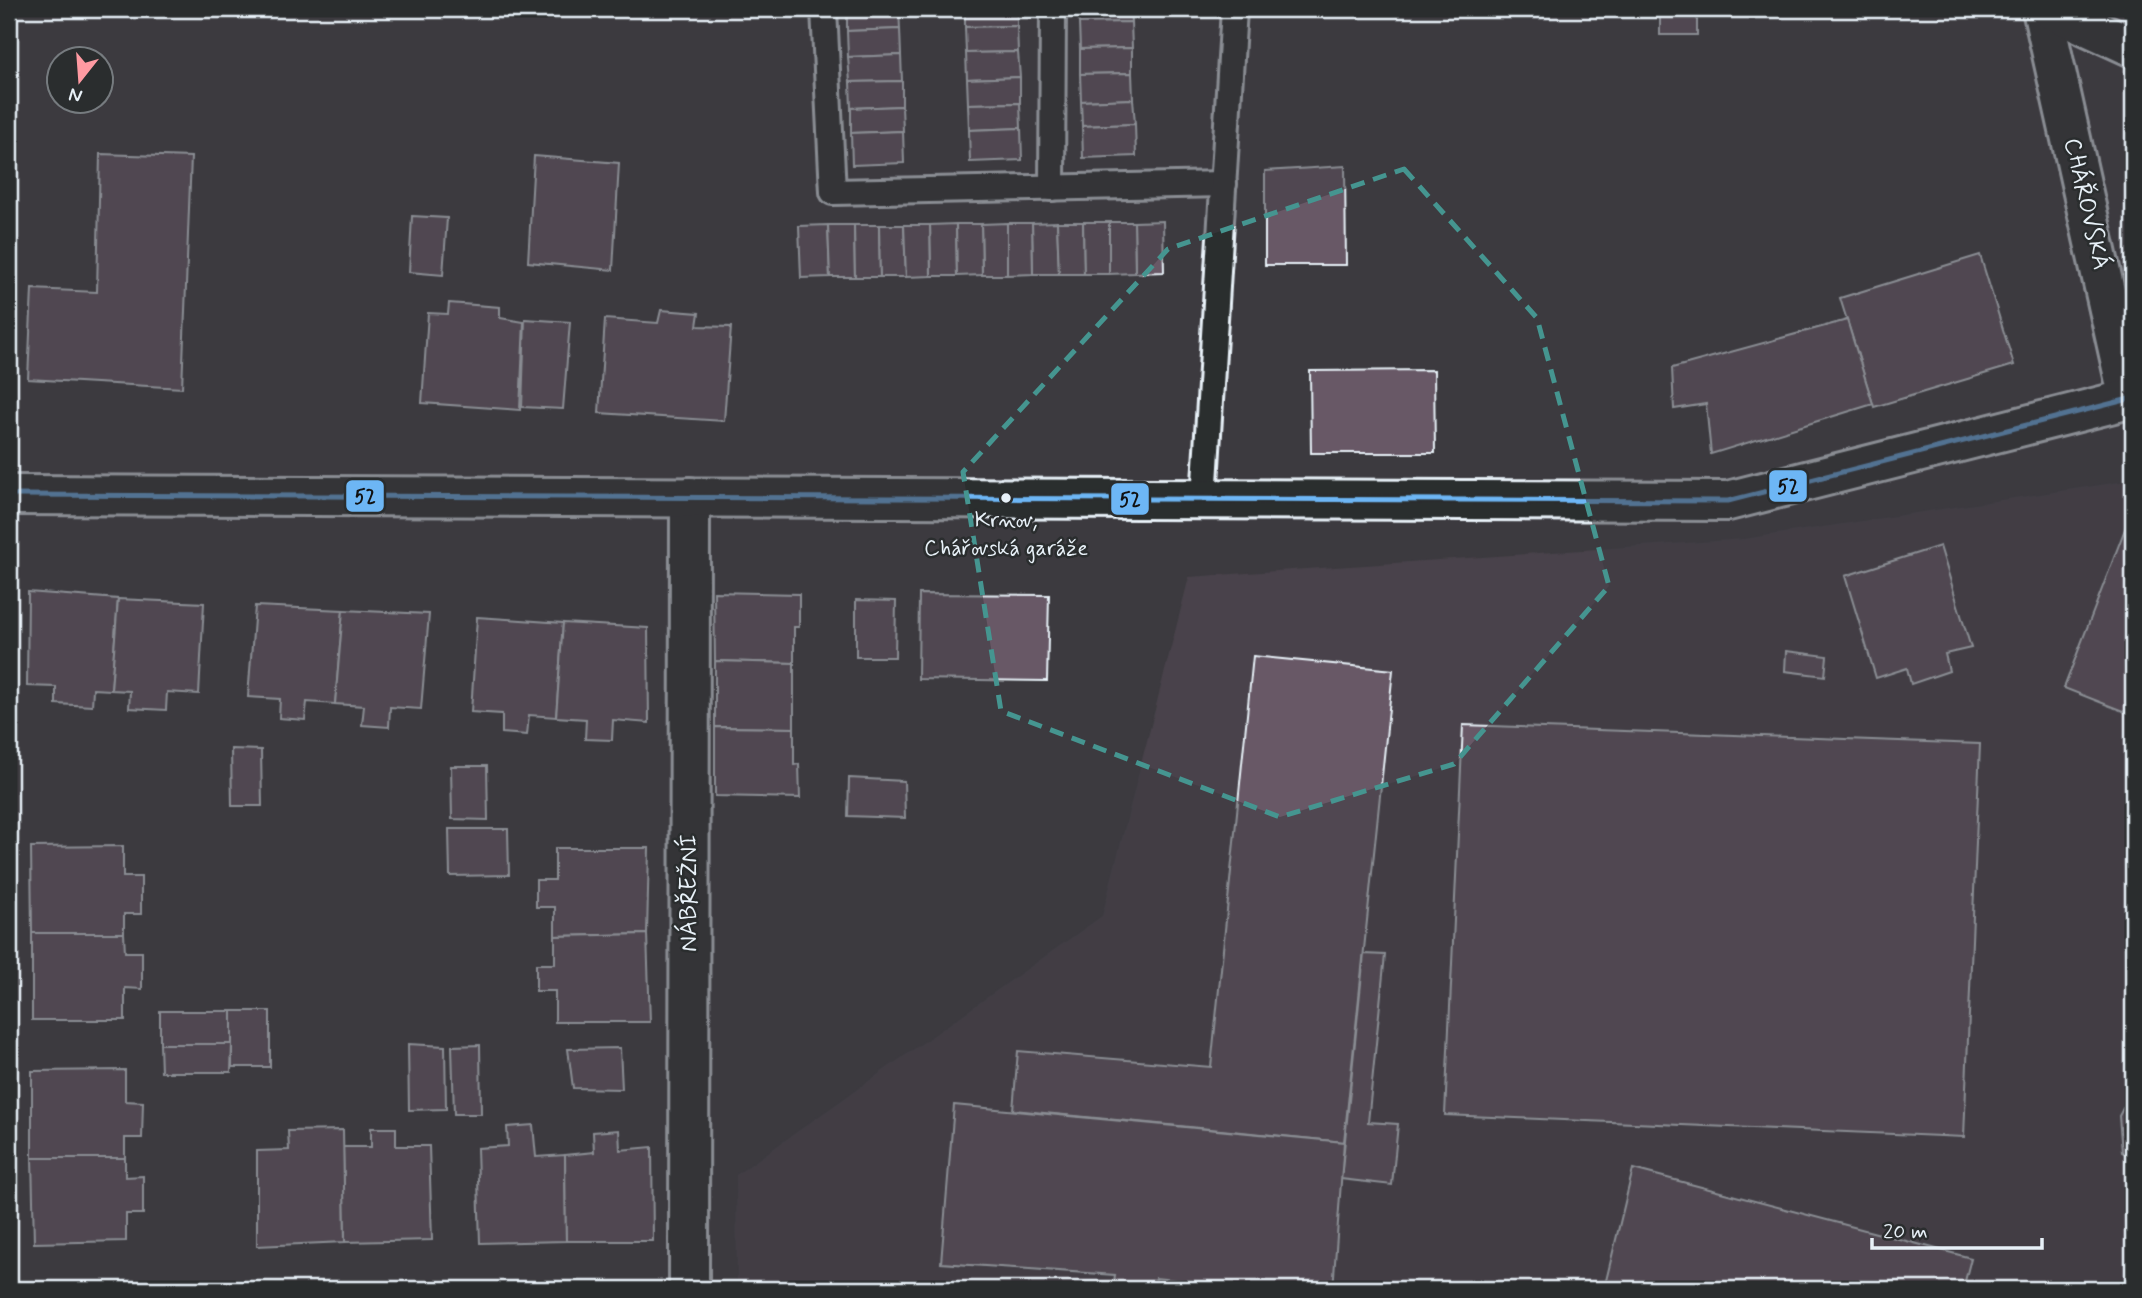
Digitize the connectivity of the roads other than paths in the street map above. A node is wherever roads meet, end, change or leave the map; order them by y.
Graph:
1 (824, 9) edge
2 (1053, 9) edge
3 (1234, 9) edge
4 (2042, 9) edge
5 (2050, 9) edge
6 (2133, 47) edge
7 (1224, 184) junction
8 (1052, 188) junction
9 (2131, 399) edge
10 (9, 495) edge
11 (690, 497) junction
12 (1204, 499) junction
13 (689, 1289) edge

1 - 8 lane
2 - 8 lane
3 - 7 lane
4 - 9 street, CHÁŘOVSKÁ
5 - 6 street
7 - 8 lane
7 - 12 lane
9 - 12 street, CHÁŘOVSKÁ
10 - 11 street, CHÁŘOVSKÁ
11 - 12 street, CHÁŘOVSKÁ
11 - 13 street, NÁBŘEŽNÍ

